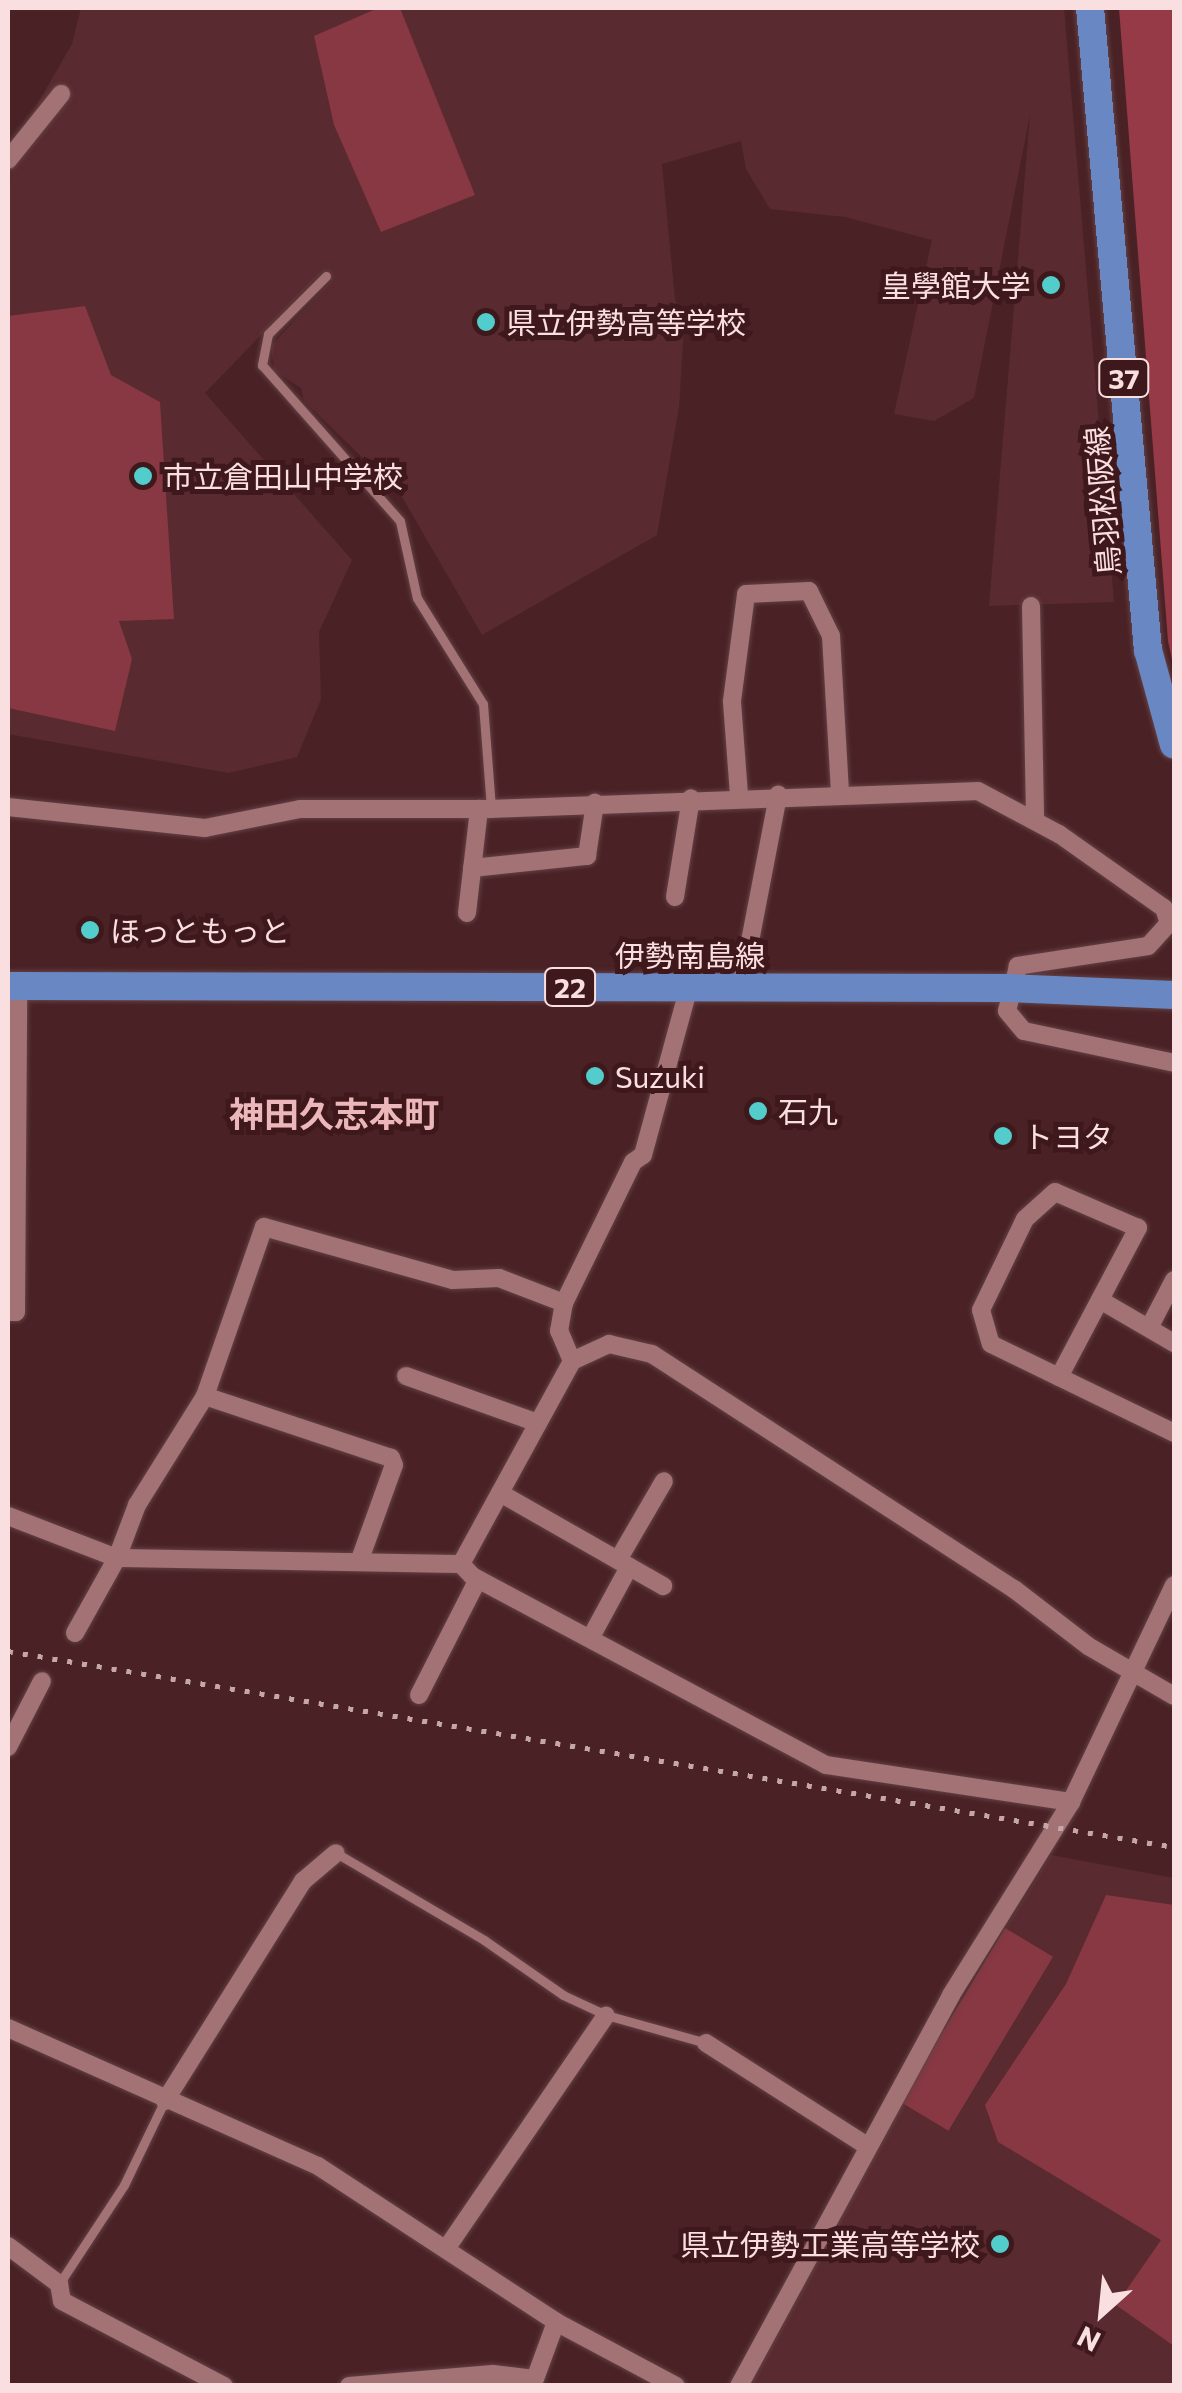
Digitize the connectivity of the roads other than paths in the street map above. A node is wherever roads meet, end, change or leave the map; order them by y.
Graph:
1 (1090, 8) edge
2 (62, 94) dead end
3 (8, 160) edge
4 (326, 276) dead end
5 (1030, 606) dead end
6 (1174, 746) edge
7 (840, 794) junction
8 (739, 795) junction
9 (778, 795) junction
10 (691, 798) junction
11 (595, 803) junction
12 (8, 807) edge
13 (485, 809) junction
14 (1035, 820) junction
15 (472, 868) junction
16 (675, 897) dead end
17 (467, 913) dead end
18 (1174, 984) edge
19 (13, 986) edge
20 (689, 987) junction
21 (741, 988) junction
22 (1009, 988) junction
23 (1132, 992) junction
24 (1174, 998) edge
25 (1174, 1063) edge
26 (1174, 1280) edge
27 (1100, 1300) junction
28 (564, 1303) junction
29 (8, 1312) edge
30 (1149, 1328) junction
31 (1174, 1343) edge
32 (572, 1361) junction
33 (406, 1376) dead end
34 (1059, 1377) junction
35 (205, 1396) junction
36 (538, 1423) junction
37 (1174, 1433) edge
38 (664, 1481) dead end
39 (500, 1493) junction
40 (8, 1516) edge
41 (117, 1558) junction
42 (360, 1562) junction
43 (461, 1564) junction
44 (624, 1564) junction
45 (478, 1579) junction
46 (1174, 1585) edge
47 (663, 1586) dead end
48 (75, 1632) dead end
49 (590, 1637) junction
50 (1129, 1672) junction
51 (42, 1681) dead end
52 (419, 1695) dead end
53 (1174, 1696) edge
54 (8, 1746) edge
55 (1070, 1802) junction
56 (336, 1852) joint
57 (606, 2015) junction
58 (8, 2028) edge
59 (706, 2042) joint
60 (164, 2101) junction
61 (867, 2146) junction
62 (8, 2246) edge
63 (446, 2249) junction
64 (59, 2284) junction
65 (556, 2322) junction
66 (224, 2386) edge
67 (349, 2386) edge
68 (676, 2386) edge
69 (739, 2386) edge

1 - 6 main road, 鳥羽松阪線 / 37
2 - 3 street
4 - 13 lane
5 - 14 street
7 - 8 street
7 - 9 street
7 - 14 street
8 - 9 street
8 - 10 street
9 - 21 street
10 - 11 street
10 - 16 street
11 - 13 street
11 - 15 street
12 - 13 street
13 - 15 street
14 - 22 street
15 - 17 street
18 - 23 main road, 伊勢南島線 / 22
19 - 20 main road, 伊勢南島線 / 22
19 - 29 street
20 - 21 main road, 伊勢南島線 / 22
20 - 28 street
21 - 22 main road, 伊勢南島線 / 22
22 - 23 main road, 伊勢南島線 / 22
22 - 25 street
23 - 24 main road
26 - 30 street
27 - 30 street
27 - 34 street
27 - 34 street
28 - 32 street
28 - 35 street
30 - 31 street
32 - 36 street
32 - 50 street
33 - 36 street
34 - 37 street
35 - 41 street
35 - 42 street
36 - 39 street
38 - 44 street
39 - 43 street
39 - 44 street
40 - 41 street
41 - 42 street
41 - 48 street
42 - 43 street
43 - 45 street
44 - 47 street
44 - 49 street
45 - 49 street
45 - 52 street
46 - 50 street
49 - 55 street
50 - 53 street
50 - 55 street
51 - 54 street
55 - 61 street
56 - 57 lane
56 - 60 street
57 - 59 lane
57 - 63 street
58 - 60 street
59 - 61 street
60 - 63 street
60 - 64 lane
61 - 69 street
62 - 64 street
63 - 65 street
64 - 66 street
65 - 67 street
65 - 68 street

